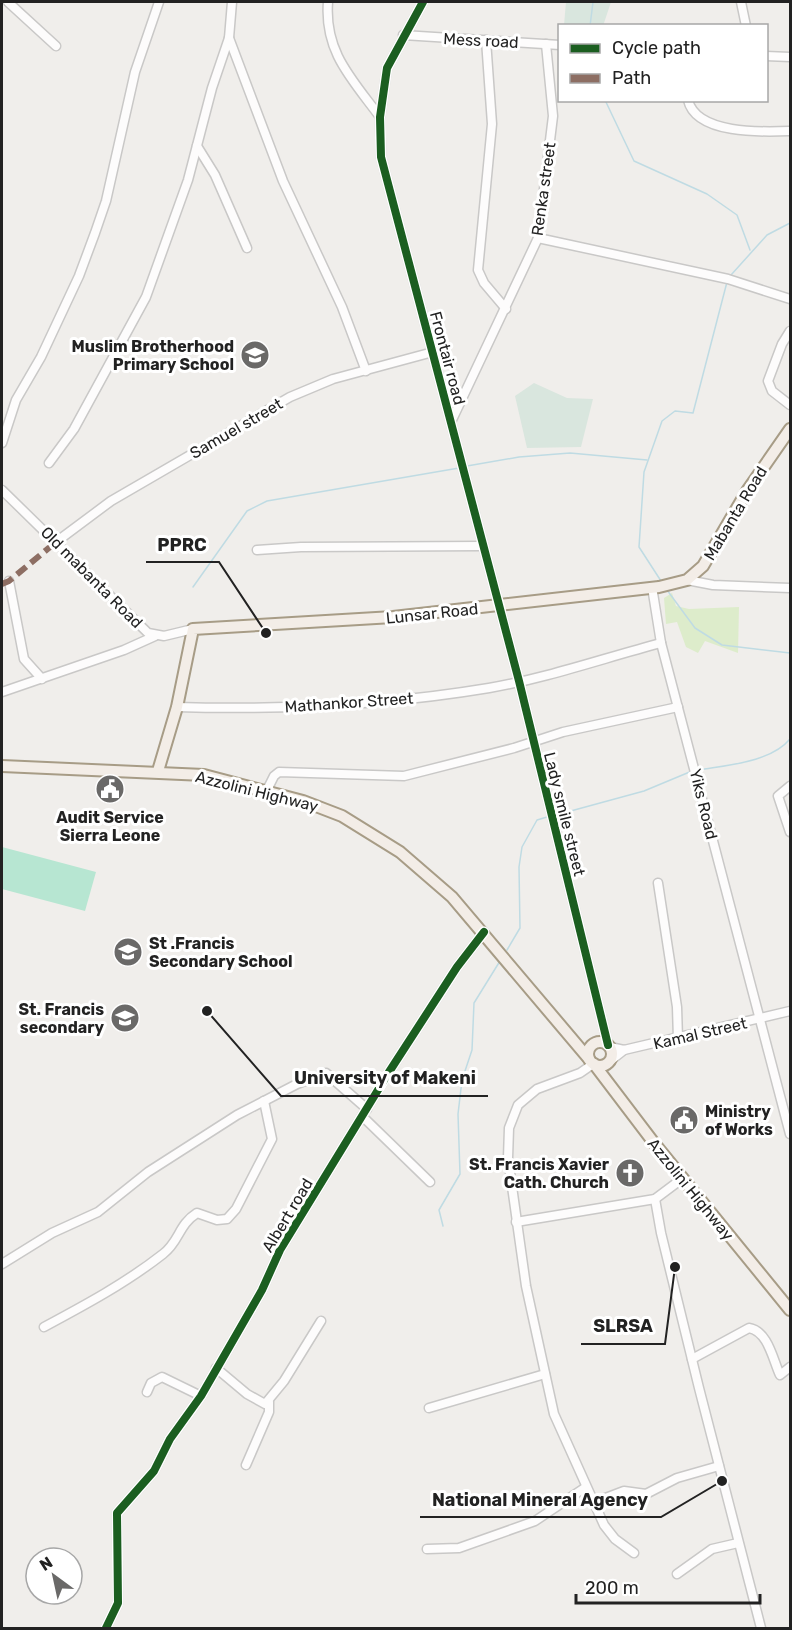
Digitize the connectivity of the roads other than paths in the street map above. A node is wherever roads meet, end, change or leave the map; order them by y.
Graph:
1 (8, 2) edge
2 (159, 2) edge
3 (232, 2) edge
4 (328, 2) edge
5 (423, 2) edge
6 (741, 2) edge
7 (746, 24) edge
8 (403, 35) junction
9 (229, 39) junction
10 (486, 40) junction
11 (546, 44) junction
12 (558, 45) edge
13 (56, 46) dead end
14 (768, 56) edge
15 (790, 57) edge
16 (689, 102) edge
17 (380, 117) junction
18 (790, 130) edge
19 (197, 146) junction
20 (538, 238) junction
21 (247, 248) dead end
22 (790, 299) edge
23 (506, 309) junction
24 (790, 331) edge
25 (433, 352) junction
26 (366, 370) junction
27 (790, 405) edge
28 (451, 422) junction
29 (790, 429) edge
30 (2, 444) edge
31 (49, 463) dead end
32 (2, 490) edge
33 (56, 542) junction
34 (483, 546) junction
35 (257, 550) dead end
36 (687, 580) junction
37 (9, 581) dead end
38 (655, 587) junction
39 (790, 588) edge
40 (498, 606) junction
41 (193, 629) junction
42 (155, 636) junction
43 (661, 643) junction
44 (42, 679) junction
45 (519, 681) junction
46 (2, 692) edge
47 (177, 707) junction
48 (678, 707) junction
49 (533, 742) junction
50 (2, 766) edge
51 (158, 771) junction
52 (790, 786) edge
53 (267, 790) junction
54 (790, 832) edge
55 (658, 883) dead end
56 (484, 932) junction
57 (790, 1011) edge
58 (760, 1019) junction
59 (678, 1039) junction
60 (576, 1042) junction
61 (602, 1045) junction
62 (624, 1050) junction
63 (592, 1062) junction
64 (609, 1062) junction
65 (609, 1082) junction
66 (264, 1101) junction
67 (364, 1113) junction
68 (790, 1134) edge
69 (683, 1178) junction
70 (430, 1182) dead end
71 (655, 1199) junction
72 (516, 1222) junction
73 (2, 1264) edge
74 (790, 1310) edge
75 (321, 1322) dead end
76 (45, 1327) dead end
77 (692, 1359) junction
78 (790, 1367) edge
79 (216, 1368) junction
80 (545, 1374) junction
81 (147, 1392) dead end
82 (201, 1396) junction
83 (269, 1402) junction
84 (429, 1408) dead end
85 (246, 1465) dead end
86 (719, 1466) junction
87 (586, 1487) junction
88 (595, 1502) junction
89 (738, 1543) junction
90 (427, 1549) dead end
91 (634, 1553) dead end
92 (677, 1574) dead end
93 (106, 1629) edge
94 (761, 1629) edge

1 - 13 street
2 - 30 street
3 - 9 street
4 - 17 street
5 - 8 street, Frontair road
6 - 7 street
8 - 10 street, Mess road
8 - 17 street, Frontair road
9 - 19 street
9 - 26 street
10 - 11 street, Mess road
10 - 23 street
11 - 12 street, Mess road
11 - 20 street, Renka street
14 - 15 street
16 - 18 street
17 - 25 street, Frontair road
19 - 21 street
19 - 31 street
20 - 22 street
20 - 23 street, Renka street
23 - 28 street, Renka street
24 - 27 street
25 - 26 street, Samuel street
25 - 28 street, Frontair road
26 - 33 street, Samuel street
28 - 34 street, Frontair road
29 - 36 main road, Mabanta Road
32 - 33 street, Old mabanta Road
33 - 42 street, Old mabanta Road
34 - 35 street
34 - 40 street, Frontair road
36 - 38 main road, Lunsar Road
36 - 39 street
37 - 44 street
38 - 40 main road, Lunsar Road
38 - 43 street, Yiks Road
40 - 41 main road, Lunsar Road
40 - 45 street, Lady smile street
41 - 42 street, Old mabanta Road
41 - 47 main road
42 - 44 street
43 - 45 street
43 - 48 street, Yiks Road
44 - 46 street
45 - 47 street, Mathankor Street
45 - 49 street, Lady smile street
47 - 51 main road
48 - 49 street
48 - 58 street, Yiks Road
49 - 53 street
49 - 61 street, Lady smile street
50 - 51 main road, Azzolini Highway
51 - 53 main road, Azzolini Highway
52 - 54 street
53 - 56 main road, Azzolini Highway
55 - 59 street
56 - 60 main road, Azzolini Highway
56 - 67 street, Albert road
57 - 58 street, Kamal Street
58 - 59 street, Kamal Street
58 - 68 street, Yiks Road
59 - 62 street, Kamal Street
60 - 61 main road
60 - 63 main road, Azzolini Highway
61 - 62 street, Kamal Street
61 - 63 main road
61 - 64 main road
62 - 64 street
63 - 64 main road
63 - 65 main road, Azzolini Highway
63 - 72 street
64 - 65 main road
65 - 69 main road, Azzolini Highway
66 - 67 street
66 - 73 street
66 - 76 street
67 - 70 street
67 - 79 street, Albert road
69 - 71 street
69 - 74 main road, Azzolini Highway
71 - 72 street
71 - 77 street
72 - 80 street
75 - 83 street
77 - 78 street
77 - 86 street
79 - 82 street, Albert road
79 - 83 street
80 - 84 street
80 - 87 street
81 - 82 street
82 - 93 street, Albert road
83 - 85 street
86 - 88 street
86 - 89 street
87 - 88 street
87 - 90 street
88 - 91 street
89 - 92 street
89 - 94 street

